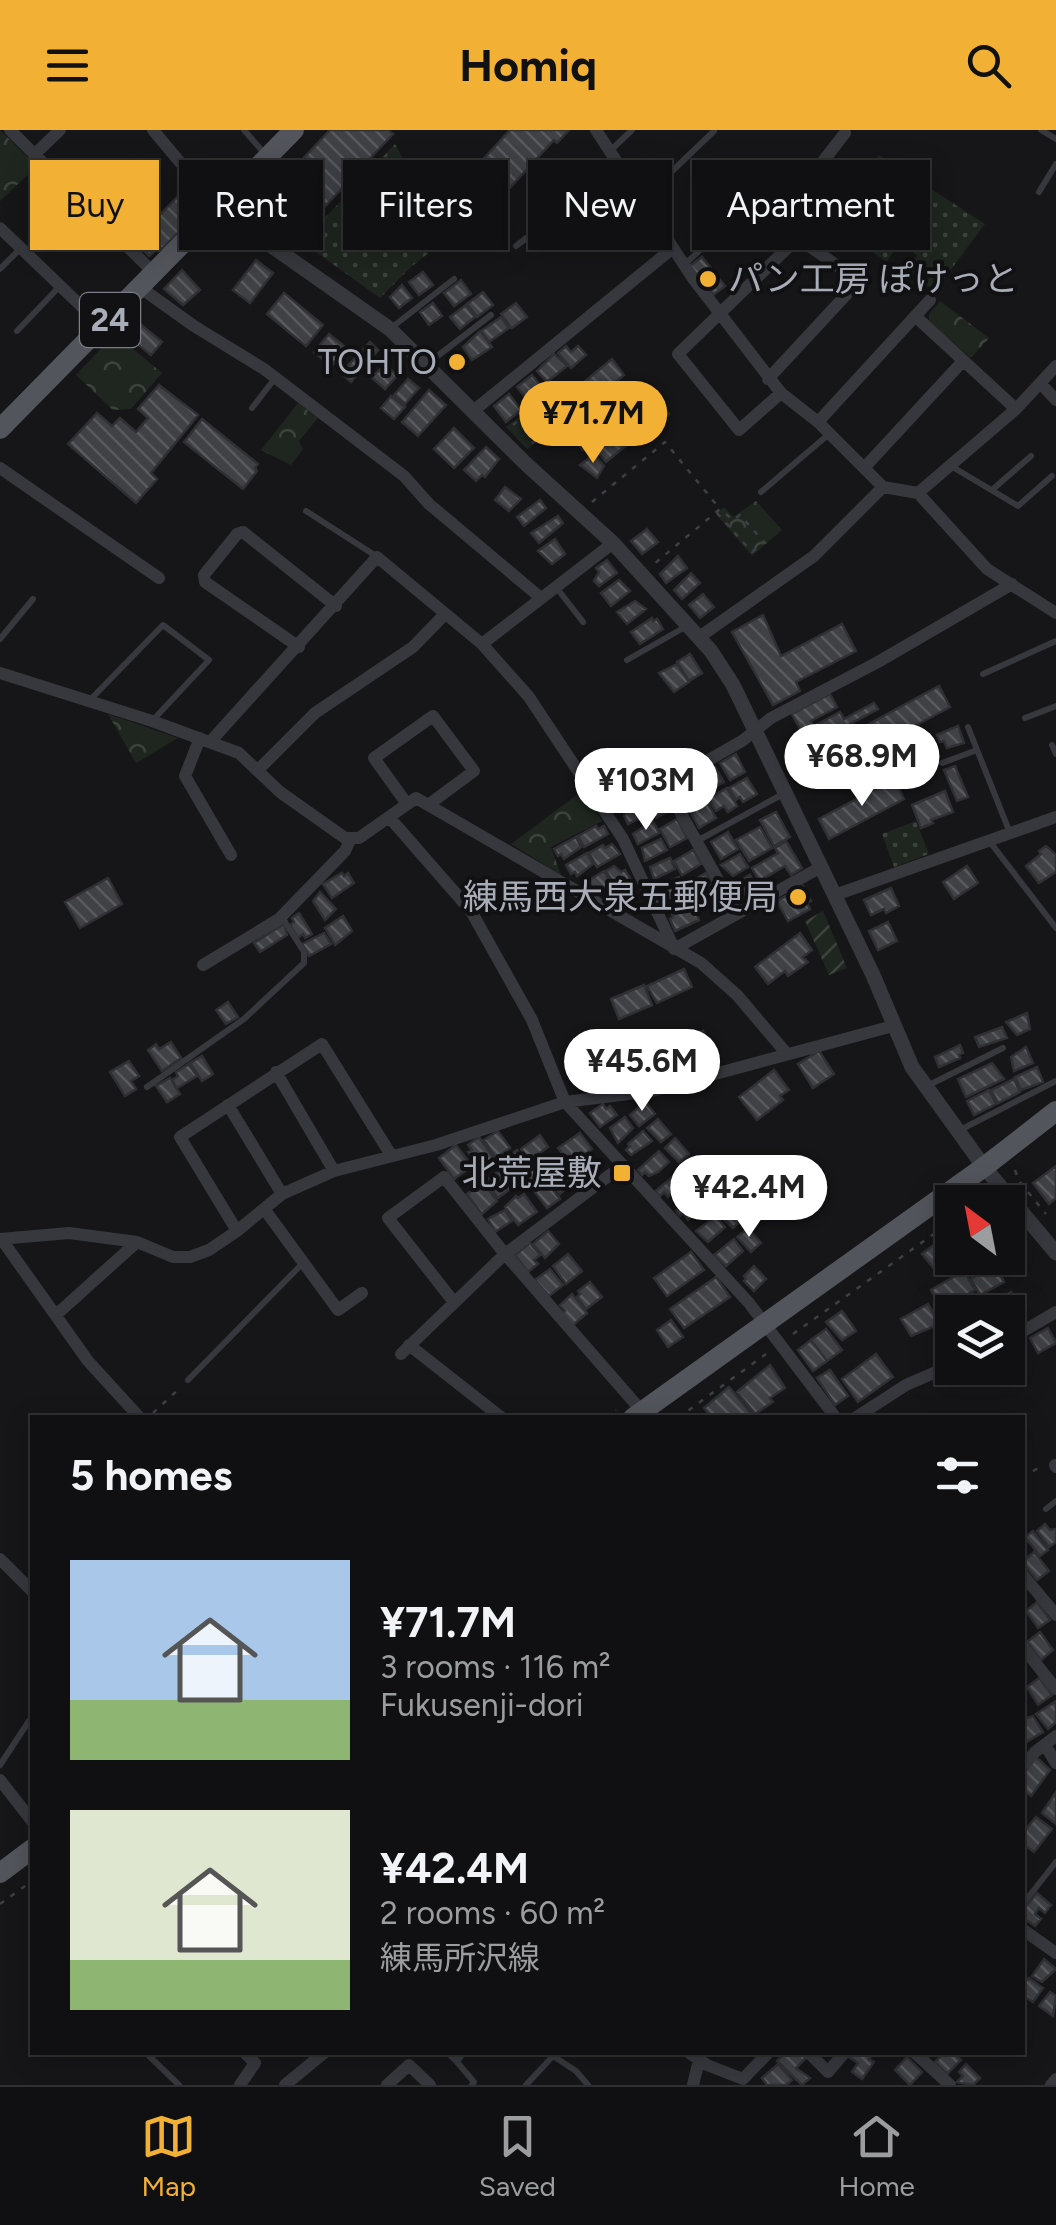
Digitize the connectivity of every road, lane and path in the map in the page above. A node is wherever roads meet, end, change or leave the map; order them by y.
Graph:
1 (10, 130) edge
2 (60, 130) edge
3 (153, 130) edge
4 (244, 130) edge
5 (294, 130) edge
6 (596, 130) edge
7 (632, 130) edge
8 (714, 130) edge
9 (1042, 130) edge
10 (845, 133) dead end
11 (1056, 139) edge
12 (609, 152) junction
13 (34, 155) junction
14 (268, 158) joint
15 (614, 160) edge
16 (824, 160) edge
17 (179, 162) edge
18 (1056, 164) edge
19 (672, 171) edge
20 (1039, 192) dead end
21 (0, 228) edge
22 (528, 237) edge
23 (516, 246) dead end
24 (21, 248) junction
25 (673, 248) joint
26 (179, 249) edge
27 (277, 250) edge
28 (700, 250) edge
29 (788, 250) edge
30 (814, 250) edge
31 (684, 265) junction
32 (0, 269) edge
33 (454, 279) dead end
34 (148, 281) junction
35 (60, 286) junction
36 (930, 300) dead end
37 (721, 314) junction
38 (491, 315) dead end
39 (915, 316) junction
40 (103, 328) junction
41 (390, 329) junction
42 (17, 331) dead end
43 (963, 360) junction
44 (426, 365) junction
45 (1056, 366) edge
46 (276, 377) junction
47 (768, 379) junction
48 (1040, 382) junction
49 (781, 393) junction
50 (1056, 400) edge
51 (252, 408) dead end
52 (1016, 409) junction
53 (472, 412) junction
54 (818, 422) junction
55 (2, 424) edge
56 (508, 430) dead end
57 (830, 434) junction
58 (526, 448) dead end
59 (1031, 456) dead end
60 (950, 465) junction
61 (0, 468) edge
62 (864, 468) junction
63 (1052, 476) dead end
64 (882, 486) junction
65 (992, 490) junction
66 (761, 492) dead end
67 (918, 493) junction
68 (306, 510) dead end
69 (718, 510) junction
70 (580, 512) junction
71 (613, 543) junction
72 (378, 556) junction
73 (641, 574) junction
74 (159, 578) dead end
75 (1012, 584) junction
76 (556, 586) junction
77 (1056, 592) edge
78 (541, 598) junction
79 (33, 599) dead end
80 (1043, 604) junction
81 (336, 606) junction
82 (1056, 613) edge
83 (445, 614) junction
84 (583, 622) dead end
85 (693, 632) junction
86 (0, 638) edge
87 (1056, 641) edge
88 (482, 644) junction
89 (298, 647) junction
90 (627, 660) dead end
91 (0, 673) edge
92 (983, 674) dead end
93 (89, 701) junction
94 (1056, 706) edge
95 (1026, 718) dead end
96 (152, 721) junction
97 (968, 728) dead end
98 (755, 731) junction
99 (205, 740) junction
100 (1052, 746) dead end
101 (977, 750) junction
102 (1056, 754) edge
103 (942, 763) dead end
104 (258, 770) junction
105 (589, 788) junction
106 (784, 792) junction
107 (407, 804) junction
108 (428, 805) junction
109 (604, 811) junction
110 (389, 817) junction
111 (1056, 817) edge
112 (1010, 834) junction
113 (351, 838) junction
114 (989, 841) junction
115 (696, 842) junction
116 (230, 855) dead end
117 (821, 867) junction
118 (835, 895) junction
119 (738, 914) junction
120 (282, 917) junction
121 (1056, 928) edge
122 (674, 949) junction
123 (203, 964) dead end
124 (893, 1026) junction
125 (1003, 1048) dead end
126 (787, 1054) junction
127 (276, 1072) junction
128 (1056, 1081) edge
129 (147, 1087) dead end
130 (924, 1087) junction
131 (565, 1102) junction
132 (228, 1105) junction
133 (1056, 1111) edge
134 (957, 1132) junction
135 (391, 1155) junction
136 (623, 1165) junction
137 (984, 1167) junction
138 (1014, 1170) dead end
139 (334, 1171) junction
140 (282, 1194) junction
141 (265, 1210) junction
142 (1056, 1227) edge
143 (237, 1231) junction
144 (935, 1232) edge
145 (1, 1240) edge
146 (136, 1242) junction
147 (1056, 1253) edge
148 (505, 1254) junction
149 (302, 1264) junction
150 (362, 1293) dead end
151 (454, 1301) junction
152 (1056, 1312) edge
153 (57, 1314) junction
154 (766, 1322) junction
155 (1025, 1330) edge
156 (782, 1343) junction
157 (935, 1373) edge
158 (188, 1380) joint
159 (137, 1415) edge
160 (152, 1415) edge
161 (498, 1415) edge
162 (641, 1415) edge
163 (682, 1415) edge
164 (834, 1415) edge
165 (860, 1415) edge
166 (1056, 1500) edge
167 (1046, 1508) dead end
168 (0, 1559) edge
169 (1025, 1578) edge
170 (30, 1589) edge
171 (1056, 1615) edge
172 (1025, 1650) edge
173 (1056, 1689) edge
174 (29, 1722) dead end
175 (1051, 1740) edge
176 (1025, 1762) edge
177 (1056, 1763) edge
178 (0, 1765) edge
179 (0, 1780) edge
180 (30, 1818) edge
181 (30, 1851) edge
182 (1056, 1862) edge
183 (0, 1872) edge
184 (30, 1882) edge
185 (1025, 1901) edge
186 (0, 1904) edge
187 (1025, 1932) edge
188 (1056, 1952) edge
189 (147, 2055) edge
190 (247, 2055) edge
191 (324, 2055) edge
192 (451, 2055) edge
193 (462, 2055) edge
194 (766, 2055) edge
195 (811, 2055) edge
196 (842, 2055) edge
197 (917, 2055) edge
198 (693, 2056) edge
199 (457, 2062) junction
200 (1056, 2079) edge
201 (304, 2080) edge
202 (180, 2085) edge
203 (240, 2085) edge
204 (285, 2085) edge
205 (387, 2085) edge
206 (430, 2085) edge
207 (472, 2085) edge
208 (526, 2085) edge
209 (588, 2085) edge
210 (693, 2085) edge
211 (950, 2085) edge
212 (1051, 2085) edge

1 - 13 street
2 - 13 street
3 - 17 street
4 - 14 lane
5 - 14 main road, 24
6 - 12 street
7 - 12 lane
8 - 19 lane
9 - 11 lane
10 - 16 street
12 - 15 street
13 - 34 street
18 - 20 lane
21 - 24 street
22 - 23 lane
24 - 32 lane
24 - 35 street
25 - 31 street
25 - 53 street
26 - 34 main road, 24
27 - 41 street
28 - 31 lane
29 - 37 street
30 - 47 street
31 - 37 street
33 - 41 lane
34 - 40 main road, 24
34 - 46 street
35 - 40 street
35 - 42 lane
36 - 39 street
37 - 47 street
37 - 49 street
38 - 44 lane
39 - 43 street
39 - 54 street
40 - 55 main road, 24
41 - 44 street
43 - 52 street
43 - 62 street
44 - 53 street
45 - 48 street
46 - 51 lane
46 - 78 street
47 - 49 street
48 - 50 street
48 - 52 street
49 - 54 street
52 - 60 street
53 - 70 street
54 - 57 street
56 - 58 path
57 - 62 street
57 - 66 lane
59 - 65 lane
60 - 65 lane
60 - 67 street
61 - 74 street
62 - 64 street
63 - 65 lane
64 - 67 street
64 - 85 street
67 - 75 street
68 - 72 lane
69 - 69 path
69 - 70 path
69 - 73 path
70 - 71 street
71 - 73 street
71 - 76 street
72 - 81 street
72 - 83 street
73 - 85 street
75 - 80 street
75 - 98 street
76 - 78 street
76 - 84 lane
77 - 80 street
78 - 88 street
79 - 86 lane
80 - 82 street
81 - 89 street
81 - 89 street
83 - 88 street
83 - 104 street
85 - 90 lane
85 - 98 street
87 - 92 lane
88 - 105 street
89 - 99 street
91 - 93 street
93 - 96 street
93 - 96 lane
94 - 95 lane
96 - 99 street
97 - 101 lane
98 - 106 street
98 - 115 street
99 - 104 street
99 - 116 street
100 - 102 lane
101 - 103 lane
101 - 112 lane
104 - 113 street
105 - 109 street
105 - 109 path
106 - 115 lane
106 - 117 street
107 - 108 street
107 - 108 street
107 - 110 street
108 - 122 street
109 - 122 street
110 - 113 street
110 - 131 street
111 - 112 street
112 - 114 street
113 - 120 street
114 - 118 street
114 - 121 lane
115 - 119 street
117 - 118 street
117 - 119 street
118 - 124 street
119 - 122 street
120 - 123 street
120 - 129 lane
122 - 126 street
124 - 126 street
124 - 130 street
125 - 130 lane
126 - 131 street
127 - 132 street
127 - 135 street
127 - 139 street
128 - 134 lane
130 - 134 street
131 - 135 street
131 - 136 street
132 - 140 street
132 - 143 street
133 - 137 main road
134 - 137 street
135 - 139 street
136 - 148 street
136 - 154 street
137 - 147 street
137 - 154 main road
138 - 142 path
139 - 140 street
140 - 141 street
141 - 143 street
141 - 149 street
143 - 146 street
144 - 156 path
145 - 146 street
145 - 153 street
146 - 153 street
148 - 151 street
148 - 151 street
148 - 162 street
149 - 150 street
149 - 158 lane
151 - 161 street
152 - 155 street
153 - 159 street
154 - 156 street
154 - 162 main road
156 - 163 path
156 - 164 street
157 - 165 street
158 - 160 path
166 - 167 lane
168 - 170 street
169 - 171 street
172 - 173 street
174 - 178 lane
175 - 176 street
175 - 177 street
179 - 180 street
181 - 183 main road
182 - 185 lane
184 - 186 path
187 - 188 street
189 - 202 lane
190 - 203 street
191 - 201 street
192 - 199 lane
193 - 199 lane
194 - 198 street
195 - 196 street
197 - 211 street
198 - 210 street
199 - 207 lane
200 - 212 street
201 - 204 street
205 - 206 street
208 - 209 lane

